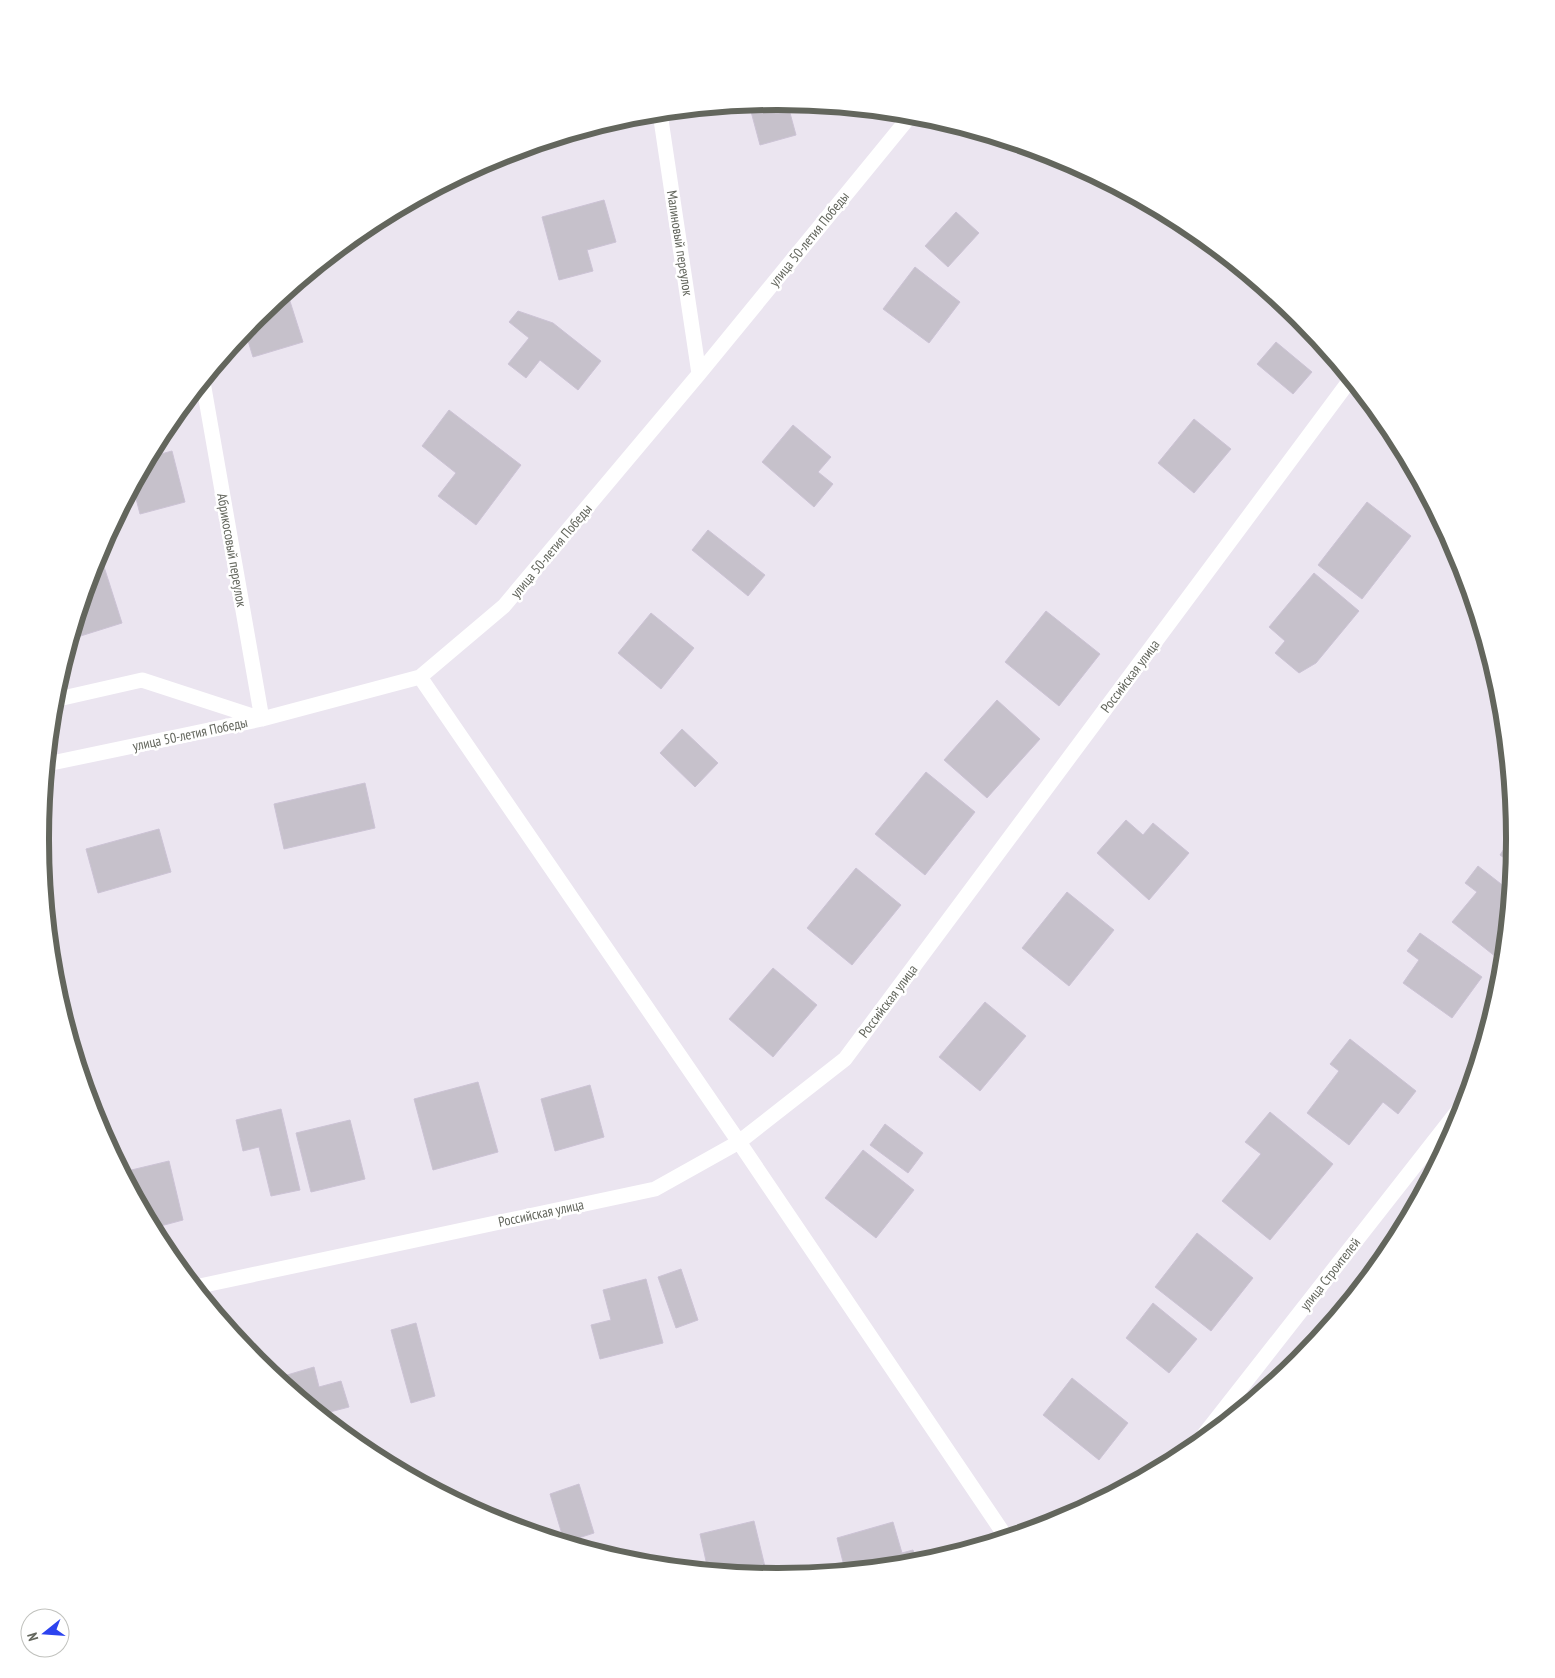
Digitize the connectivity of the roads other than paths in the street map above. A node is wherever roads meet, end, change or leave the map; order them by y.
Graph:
1 (661, 120) edge
2 (905, 121) edge
3 (699, 374) junction
4 (1347, 384) edge
5 (204, 389) edge
6 (420, 677) junction
7 (63, 698) edge
8 (262, 719) junction
9 (53, 763) edge
10 (1449, 1122) edge
11 (739, 1142) junction
12 (201, 1286) edge
13 (1214, 1422) edge
14 (1003, 1532) edge

1 - 3 street, Малиновый переулок
2 - 3 street, улица 50-летия Победы
3 - 6 street, улица 50-летия Победы
4 - 11 street, Российская улица
5 - 8 street, Абрикосовый переулок
6 - 8 street, улица 50-летия Победы
6 - 11 street
7 - 8 street
8 - 9 street, улица 50-летия Победы
10 - 13 street, улица Строителей
11 - 12 street, Российская улица
11 - 14 street

